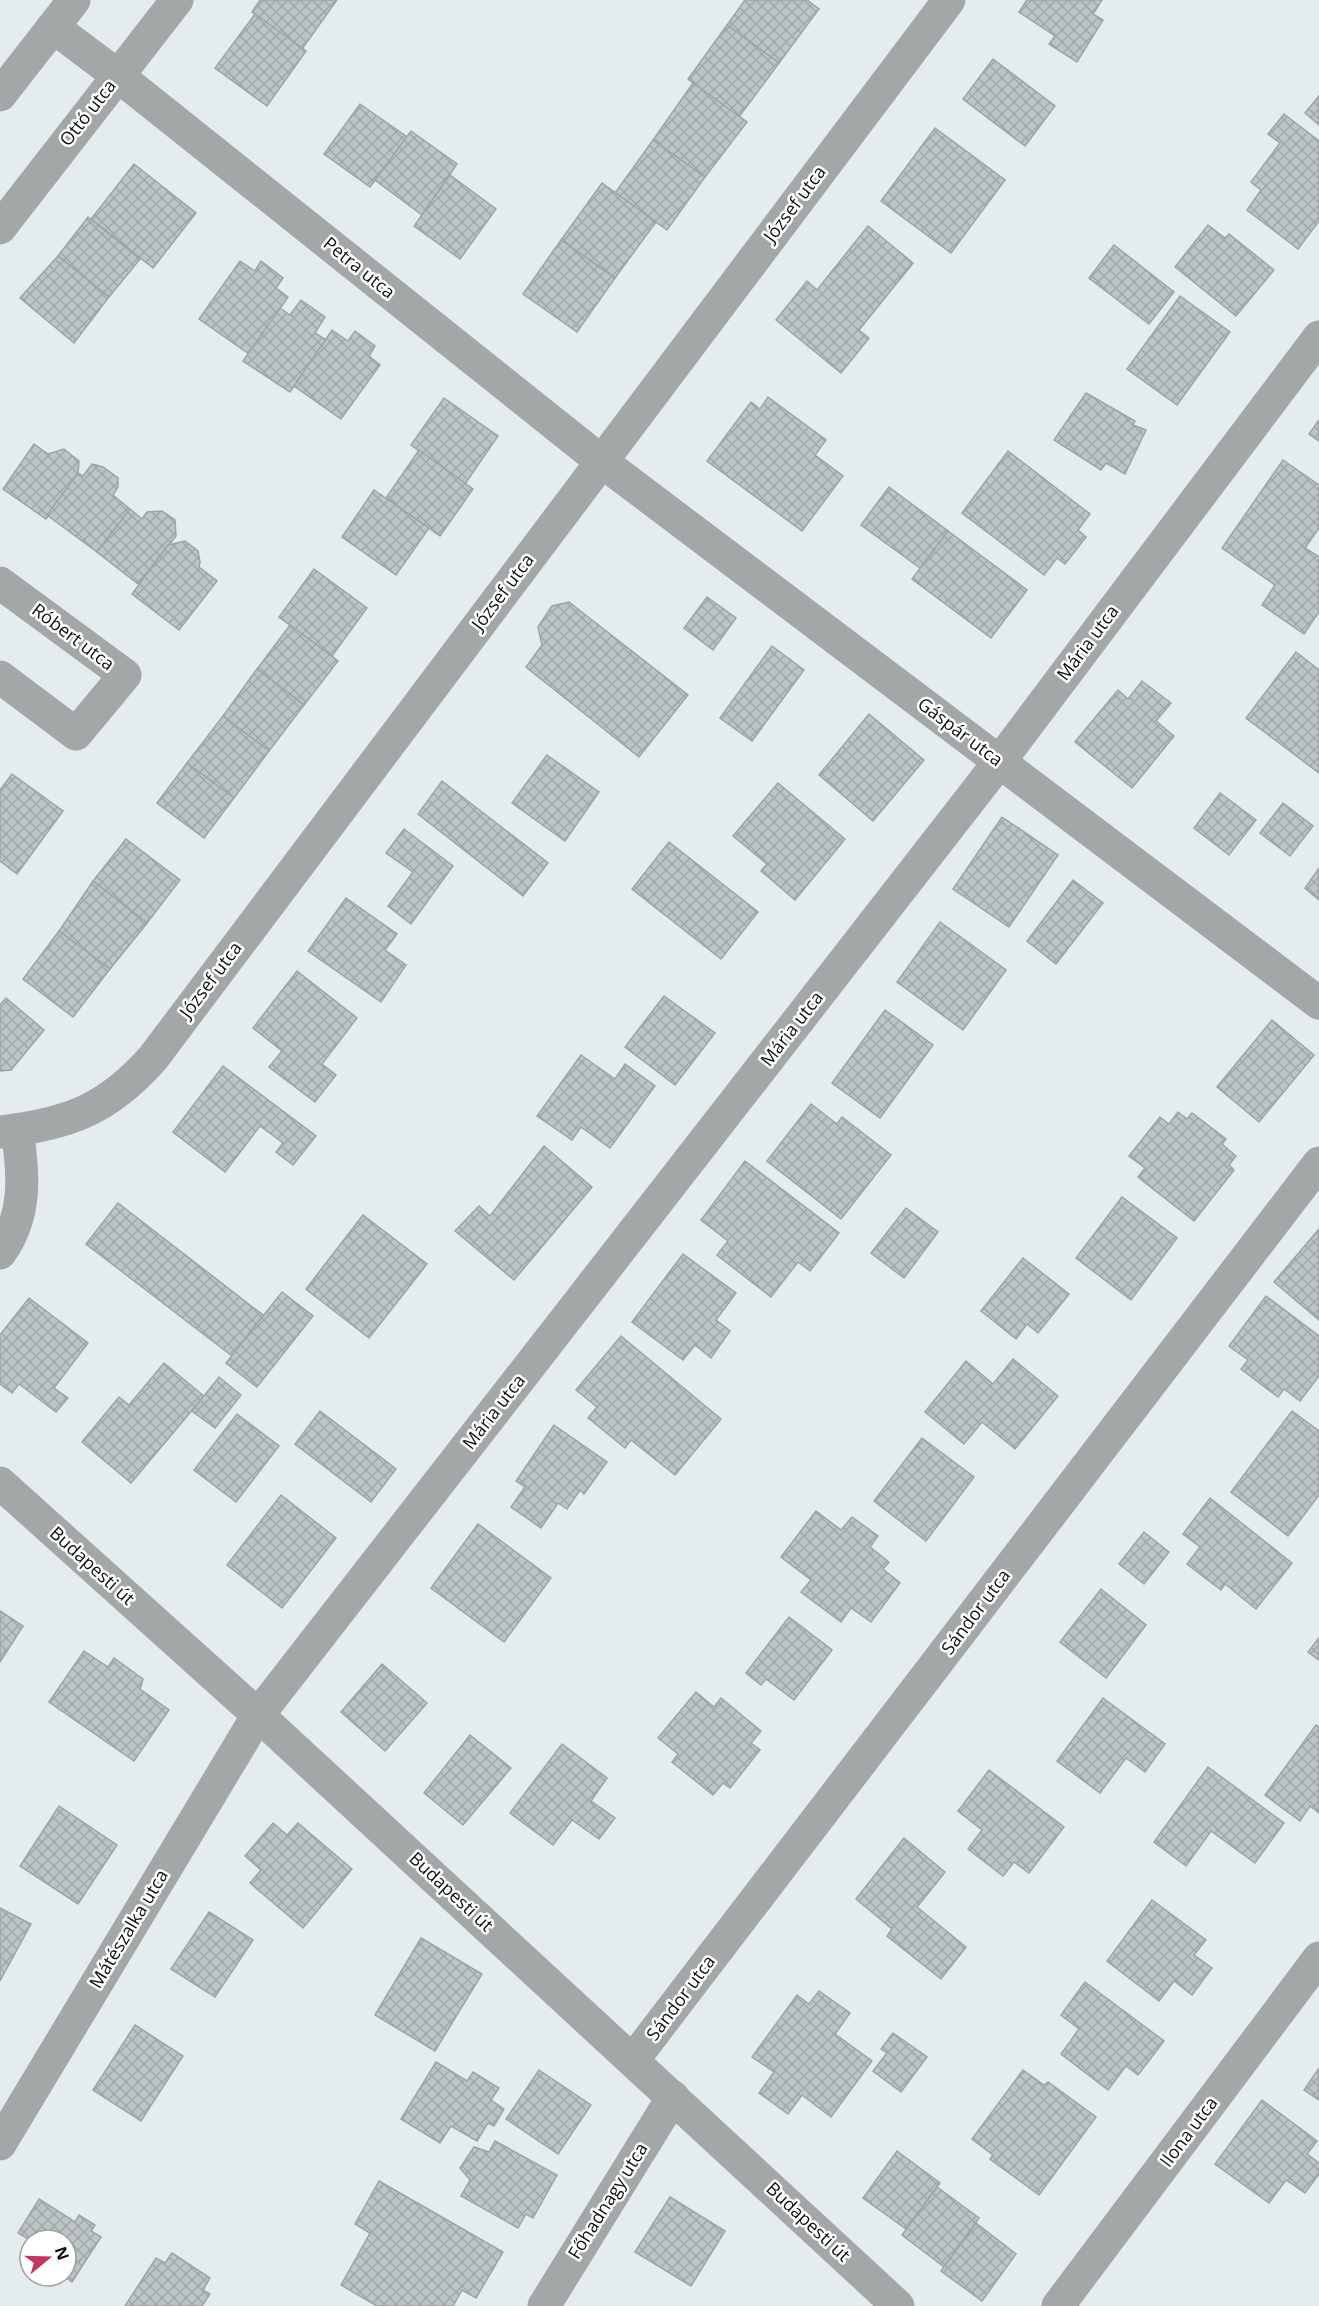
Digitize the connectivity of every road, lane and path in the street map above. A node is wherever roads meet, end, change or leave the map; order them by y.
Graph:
1 (74, 0) edge
2 (177, 0) edge
3 (938, 4) edge
4 (52, 27) junction
5 (117, 75) junction
6 (0, 95) edge
7 (0, 228) edge
8 (1319, 337) edge
9 (601, 461) junction
10 (0, 583) edge
11 (0, 677) edge
12 (1000, 761) junction
13 (1319, 1003) edge
14 (9, 1131) edge
15 (1319, 1164) edge
16 (0, 1253) edge
17 (0, 1484) edge
18 (258, 1715) junction
19 (1319, 1958) edge
20 (633, 2060) junction
21 (673, 2097) junction
22 (0, 2144) edge
23 (544, 2306) edge
24 (898, 2306) edge
25 (1058, 2306) edge

1 - 4 street
2 - 5 street, Ottó utca
3 - 9 street, József utca
4 - 5 street, Petra utca
4 - 6 street
5 - 7 street, Ottó utca
5 - 9 street, Petra utca
8 - 12 street, Mária utca
9 - 12 street, Gáspár utca
9 - 14 street, József utca
10 - 11 street, Róbert utca
12 - 13 street, Gáspár utca
12 - 18 street, Mária utca
14 - 16 street, József utca
15 - 20 street, Sándor utca
17 - 18 street, Budapesti út
18 - 20 street, Budapesti út
18 - 22 street, Mátészalka utca
19 - 25 street, Ilona utca
20 - 21 street, Budapesti út
21 - 23 street, Főhadnagy utca
21 - 24 street, Budapesti út

